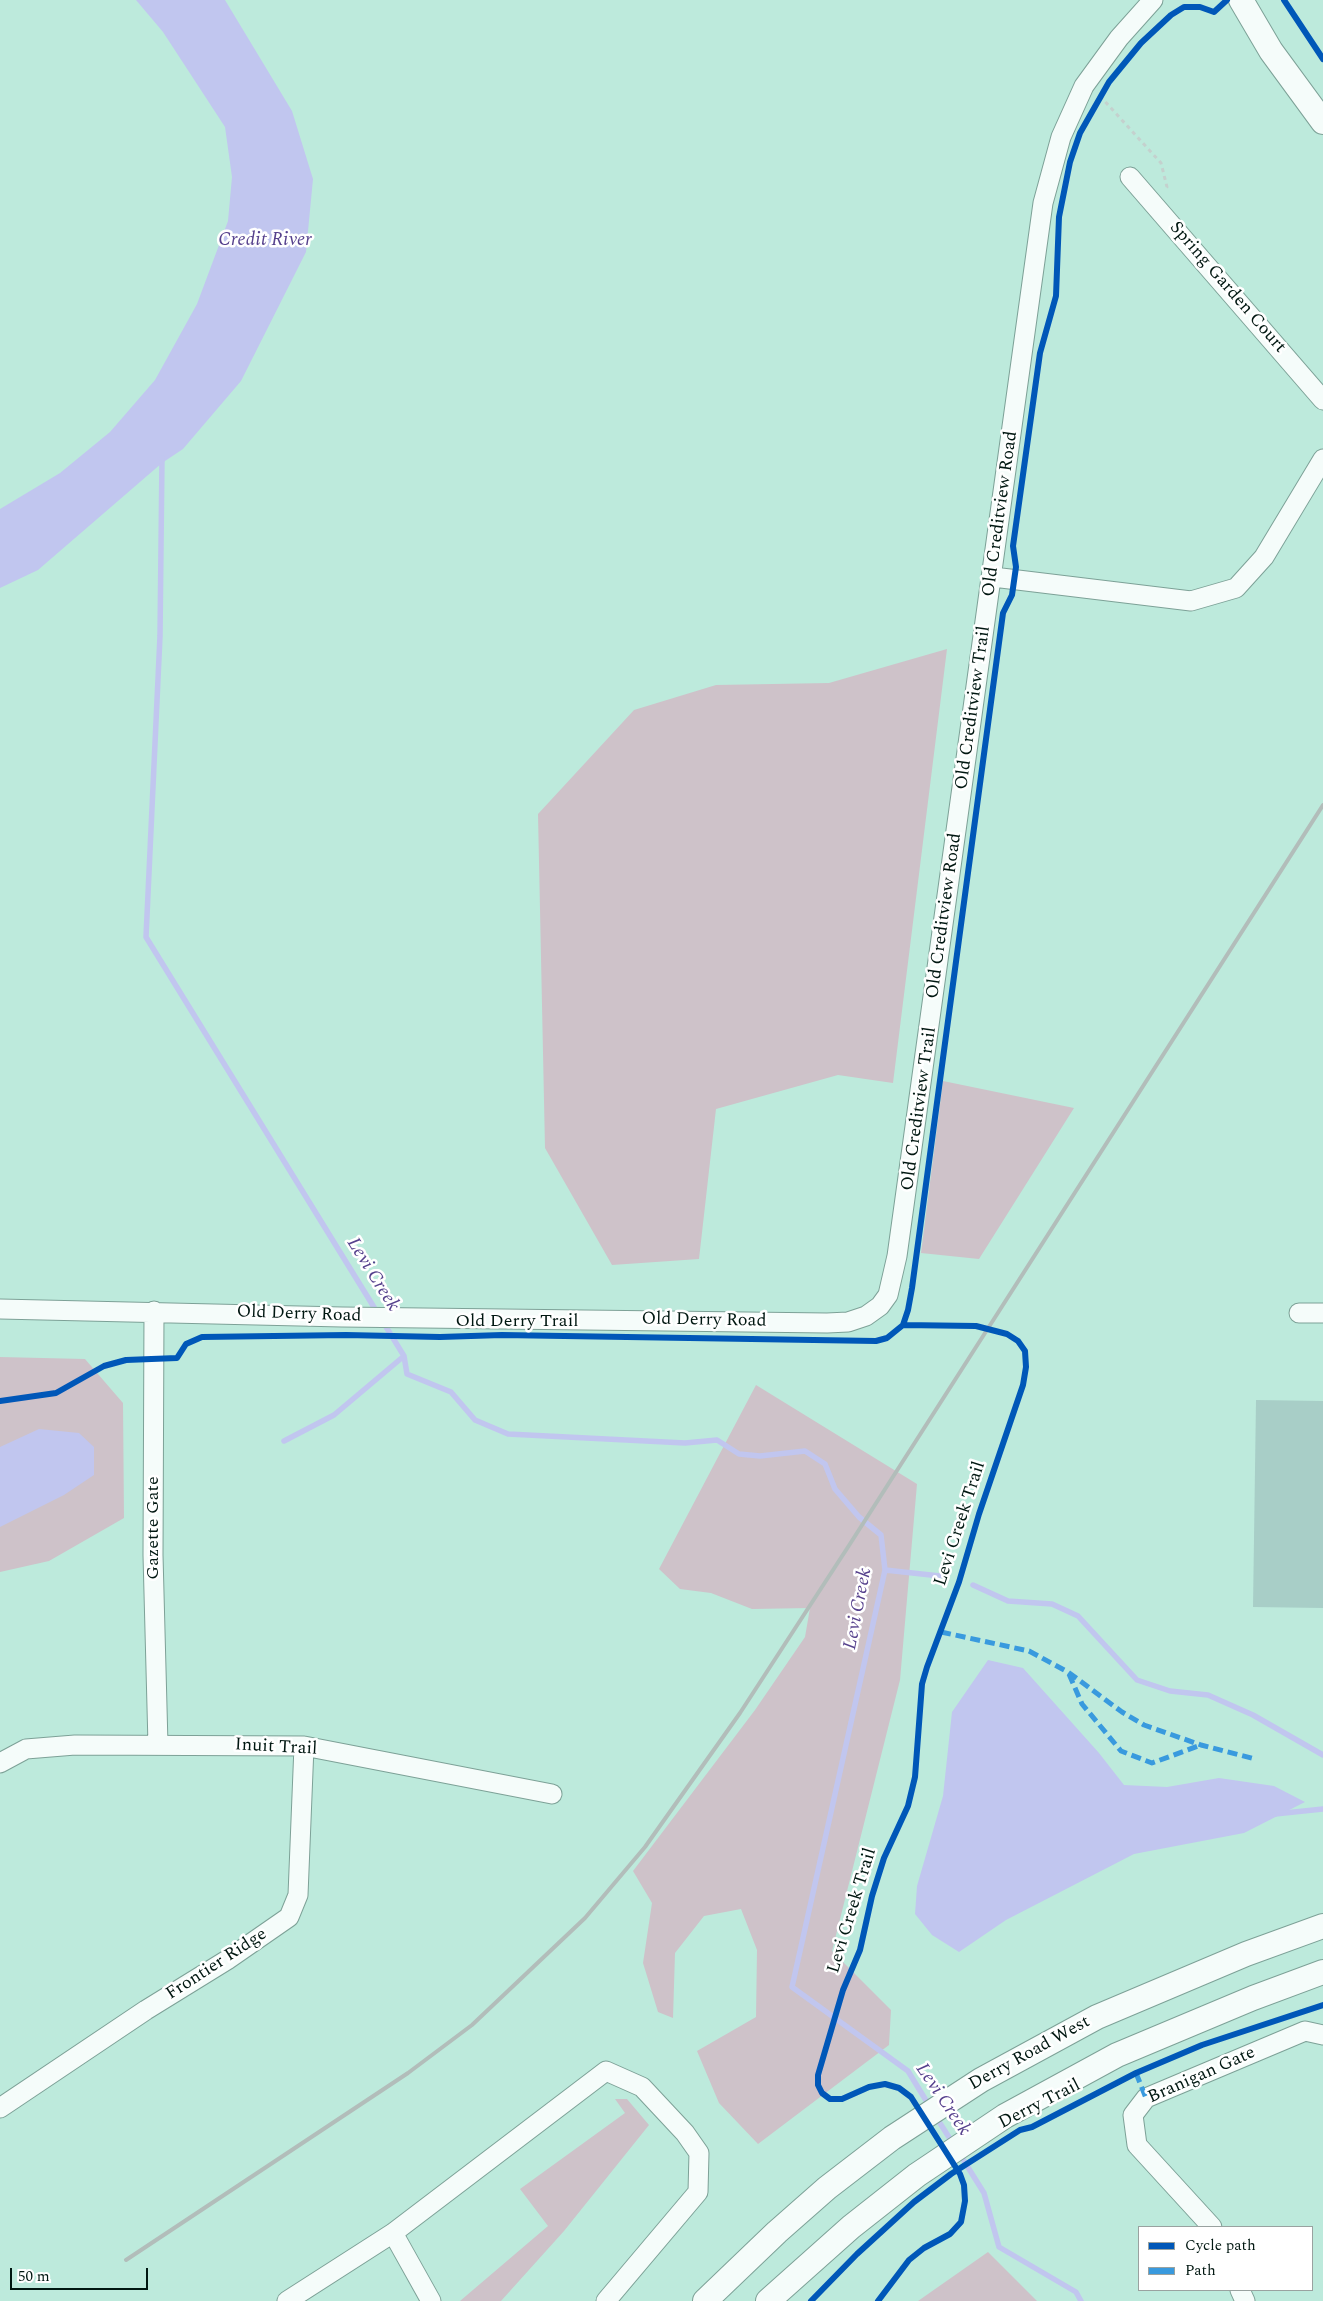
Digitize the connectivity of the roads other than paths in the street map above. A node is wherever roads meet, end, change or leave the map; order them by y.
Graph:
1 (1153, 0) edge
2 (1241, 0) edge
3 (1323, 122) edge
4 (1130, 177) dead end
5 (1323, 400) edge
6 (1323, 458) edge
7 (993, 578) junction
8 (888, 1295) joint
9 (0, 1309) edge
10 (154, 1311) junction
11 (1299, 1313) dead end
12 (1323, 1313) edge
13 (158, 1745) junction
14 (304, 1746) junction
15 (0, 1763) edge
16 (552, 1794) dead end
17 (1323, 1926) edge
18 (1323, 1972) edge
19 (1323, 2035) edge
20 (0, 2108) edge
21 (1211, 2226) edge
22 (393, 2233) junction
23 (287, 2301) edge
24 (431, 2301) edge
25 (606, 2301) edge
26 (705, 2301) edge
27 (768, 2301) edge

1 - 7 street, Old Creditview Road
2 - 3 main road
4 - 5 street, Spring Garden Court
6 - 7 street
7 - 8 street, Old Creditview Road
8 - 10 street, Old Derry Road
9 - 10 street, Old Derry Road
10 - 13 street, Gazette Gate
11 - 12 street
13 - 14 street, Inuit Trail
13 - 15 street, Inuit Trail
14 - 16 street, Inuit Trail
14 - 20 street, Frontier Ridge
17 - 26 main road, Derry Road West
18 - 27 main road
19 - 21 street, Branigan Gate
22 - 23 street
22 - 24 street
22 - 25 street

